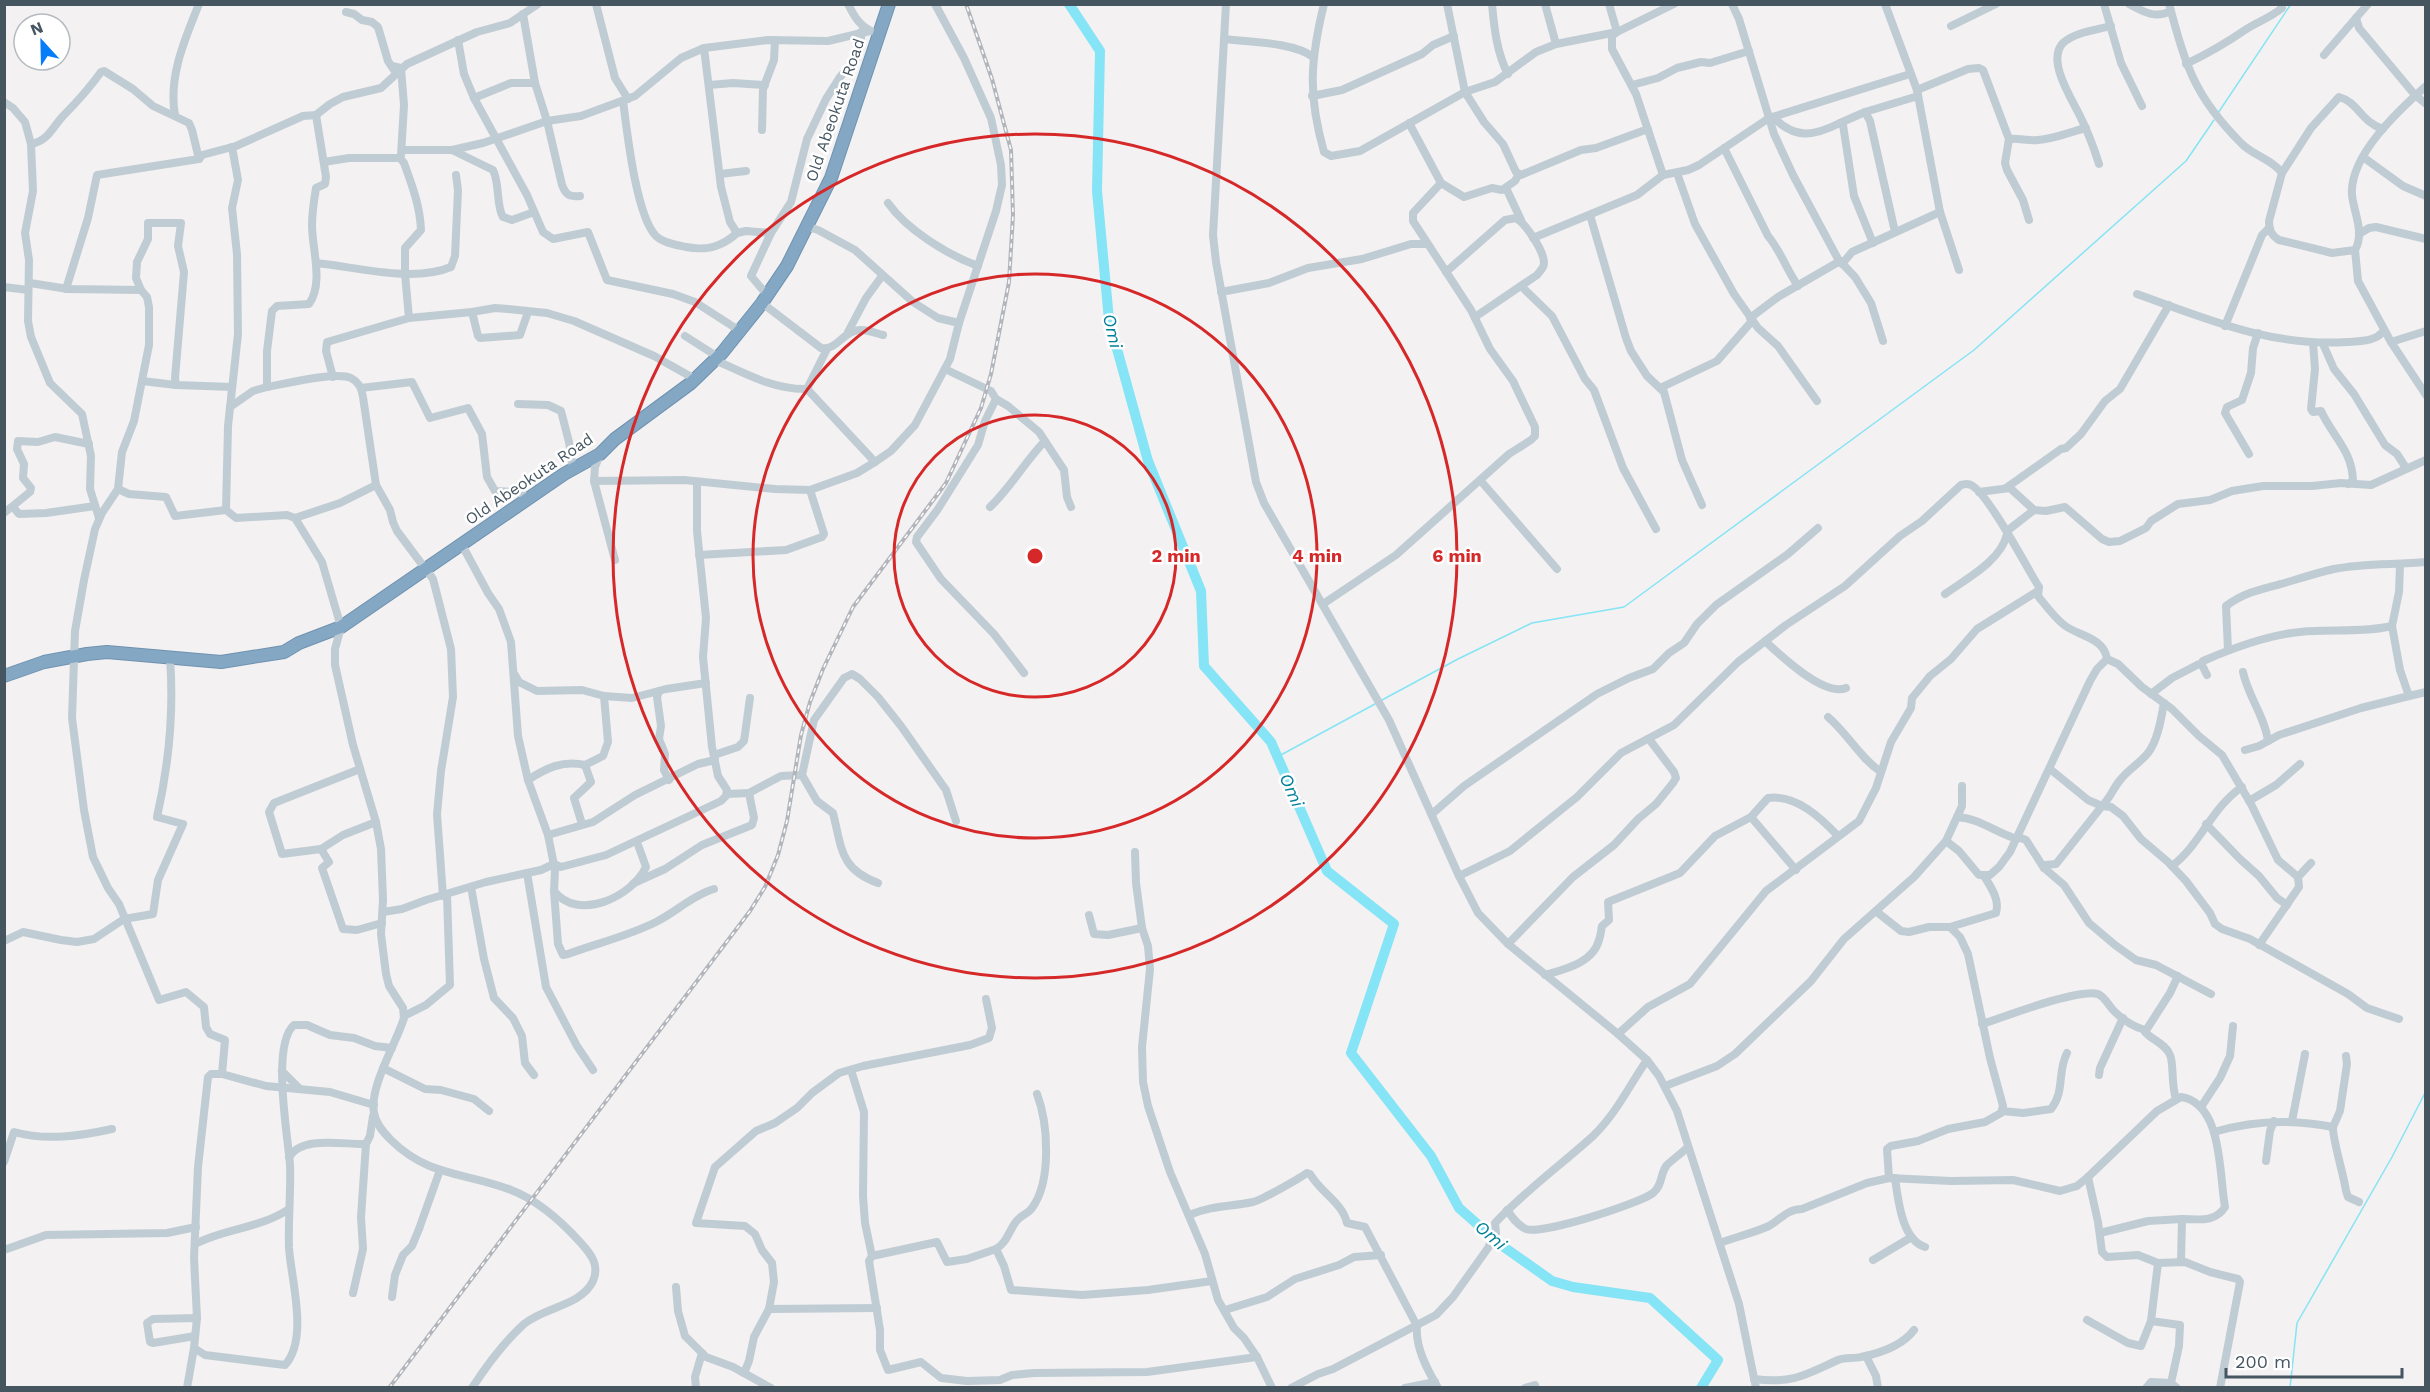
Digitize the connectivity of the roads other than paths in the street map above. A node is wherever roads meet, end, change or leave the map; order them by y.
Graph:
1 (200, 4) edge
2 (538, 4) edge
3 (596, 4) edge
4 (848, 4) edge
5 (889, 4) edge
6 (935, 4) edge
7 (1226, 4) edge
8 (1324, 4) edge
9 (1447, 4) edge
10 (1492, 4) edge
11 (1545, 4) edge
12 (1609, 4) edge
13 (1674, 4) edge
14 (1732, 4) edge
15 (1885, 4) edge
16 (1996, 4) edge
17 (2104, 4) edge
18 (2129, 4) edge
19 (2281, 4) edge
20 (2368, 4) edge
21 (2170, 8) edge
22 (346, 12) dead end
23 (523, 14) junction
24 (2355, 23) junction
25 (1952, 26) dead end
26 (2111, 26) junction
27 (870, 32) junction
28 (1617, 32) junction
29 (1454, 36) junction
30 (1224, 39) junction
31 (458, 40) junction
32 (775, 40) junction
33 (1556, 44) junction
34 (704, 48) junction
35 (1749, 51) junction
36 (2324, 55) dead end
37 (1313, 57) junction
38 (2186, 64) junction
39 (396, 70) junction
40 (1508, 74) junction
41 (1910, 74) junction
42 (535, 83) junction
43 (709, 85) junction
44 (765, 85) junction
45 (1632, 85) junction
46 (2426, 86) edge
47 (1466, 92) junction
48 (1918, 93) junction
49 (2415, 95) junction
50 (1312, 96) junction
51 (474, 98) junction
52 (625, 100) junction
53 (4, 102) edge
54 (2426, 104) edge
55 (2142, 106) dead end
56 (1865, 112) junction
57 (175, 115) junction
58 (316, 115) junction
59 (1771, 118) junction
60 (547, 121) junction
61 (1409, 123) junction
62 (1840, 123) junction
63 (2086, 128) junction
64 (1648, 129) junction
65 (2383, 129) junction
66 (762, 130) dead end
67 (496, 138) junction
68 (2009, 139) junction
69 (31, 144) junction
70 (232, 147) junction
71 (1724, 148) junction
72 (452, 150) junction
73 (401, 154) junction
74 (2363, 158) junction
75 (199, 159) junction
76 (324, 162) junction
77 (2099, 164) dead end
78 (746, 171) dead end
79 (1677, 173) junction
80 (2282, 173) junction
81 (720, 174) junction
82 (1519, 174) junction
83 (456, 175) dead end
84 (1664, 175) junction
85 (1441, 183) junction
86 (1506, 188) junction
87 (580, 196) dead end
88 (2426, 196) edge
89 (888, 203) dead end
90 (534, 212) junction
91 (1940, 212) junction
92 (1590, 214) junction
93 (2029, 220) dead end
94 (1521, 221) junction
95 (808, 227) junction
96 (2269, 228) junction
97 (1895, 232) junction
98 (737, 233) junction
99 (771, 233) junction
100 (2359, 234) junction
101 (1533, 238) junction
102 (2426, 239) edge
103 (1873, 243) junction
104 (1426, 244) junction
105 (2355, 250) junction
106 (1841, 262) junction
107 (316, 263) junction
108 (978, 266) junction
109 (1959, 270) dead end
110 (1446, 272) junction
111 (405, 274) junction
112 (882, 276) junction
113 (1521, 286) junction
114 (1798, 286) junction
115 (4, 287) edge
116 (29, 287) junction
117 (66, 288) junction
118 (141, 290) junction
119 (1221, 292) junction
120 (2137, 294) dead end
121 (765, 299) junction
122 (2169, 305) junction
123 (472, 312) junction
124 (528, 312) junction
125 (1475, 317) junction
126 (410, 318) junction
127 (1751, 319) junction
128 (959, 323) junction
129 (2225, 326) junction
130 (2384, 330) junction
131 (740, 331) junction
132 (2426, 331) edge
133 (848, 332) junction
134 (2259, 333) junction
135 (883, 335) dead end
136 (685, 336) dead end
137 (1883, 341) dead end
138 (2391, 342) junction
139 (2318, 343) junction
140 (826, 349) junction
141 (716, 358) junction
142 (945, 369) junction
143 (333, 377) junction
144 (695, 379) junction
145 (142, 381) junction
146 (176, 385) junction
147 (232, 387) junction
148 (267, 387) junction
149 (361, 388) junction
150 (1660, 388) junction
151 (807, 389) junction
152 (2426, 395) edge
153 (996, 399) junction
154 (1816, 401) dead end
155 (518, 404) dead end
156 (230, 407) junction
157 (1044, 442) junction
158 (89, 444) junction
159 (600, 454) junction
160 (2249, 454) dead end
161 (2426, 460) edge
162 (876, 462) junction
163 (2406, 468) junction
164 (573, 469) junction
165 (1480, 480) junction
166 (594, 481) junction
167 (697, 482) junction
168 (376, 484) junction
169 (2349, 484) junction
170 (2006, 488) junction
171 (118, 489) junction
172 (810, 490) junction
173 (1978, 492) junction
174 (529, 498) junction
175 (1702, 505) dead end
176 (95, 506) junction
177 (13, 507) junction
178 (990, 507) dead end
179 (1071, 507) dead end
180 (226, 510) junction
181 (2034, 510) junction
182 (4, 513) edge
183 (99, 518) junction
184 (295, 518) junction
185 (1818, 528) dead end
186 (1656, 529) dead end
187 (2007, 533) junction
188 (462, 545) junction
189 (699, 555) junction
190 (615, 560) dead end
191 (2426, 562) edge
192 (2400, 565) junction
193 (1557, 569) dead end
194 (427, 570) junction
195 (2038, 591) junction
196 (1945, 594) dead end
197 (1323, 604) junction
198 (2392, 626) junction
199 (341, 627) junction
200 (1765, 641) junction
201 (2228, 650) junction
202 (75, 655) junction
203 (170, 658) junction
204 (2107, 659) junction
205 (2202, 661) dead end
206 (2243, 672) dead end
207 (1024, 673) dead end
208 (515, 675) junction
209 (2207, 675) dead end
210 (4, 676) edge
211 (706, 683) junction
212 (1846, 688) dead end
213 (2426, 692) edge
214 (656, 694) junction
215 (2151, 694) junction
216 (604, 696) junction
217 (2409, 696) junction
218 (750, 698) dead end
219 (2164, 703) junction
220 (1828, 717) dead end
221 (1649, 739) junction
222 (2268, 741) junction
223 (2245, 750) dead end
224 (714, 757) junction
225 (2300, 764) dead end
226 (585, 765) junction
227 (360, 769) junction
228 (2050, 769) junction
229 (1881, 772) junction
230 (802, 775) junction
231 (528, 780) junction
232 (669, 780) junction
233 (1962, 786) dead end
234 (2242, 787) junction
235 (749, 793) junction
236 (727, 794) junction
237 (2249, 801) junction
238 (2102, 806) junction
239 (1432, 814) junction
240 (1751, 817) junction
241 (1957, 817) junction
242 (956, 821) dead end
243 (376, 822) junction
244 (582, 824) junction
245 (2206, 824) junction
246 (548, 835) junction
247 (1838, 836) junction
248 (2017, 838) junction
249 (1946, 841) junction
250 (637, 842) junction
251 (321, 849) junction
252 (1135, 852) dead end
253 (2311, 863) dead end
254 (554, 864) junction
255 (2172, 866) junction
256 (2044, 868) junction
257 (1796, 870) junction
258 (526, 873) junction
259 (1459, 876) junction
260 (1984, 876) junction
261 (2298, 877) junction
262 (634, 883) junction
263 (878, 883) dead end
264 (471, 888) junction
265 (714, 889) dead end
266 (554, 891) junction
267 (445, 896) junction
268 (2287, 905) junction
269 (383, 912) junction
270 (1877, 912) junction
271 (1089, 915) dead end
272 (124, 919) junction
273 (382, 923) junction
274 (1950, 927) junction
275 (1142, 928) junction
276 (4, 940) edge
277 (1508, 944) junction
278 (2259, 945) junction
279 (1545, 975) junction
280 (2178, 976) junction
281 (2211, 994) dead end
282 (986, 999) dead end
283 (404, 1016) junction
284 (2123, 1018) junction
285 (2399, 1019) dead end
286 (1982, 1024) junction
287 (2233, 1026) dead end
288 (2145, 1030) junction
289 (1618, 1034) junction
290 (392, 1048) junction
291 (2067, 1053) dead end
292 (2305, 1054) dead end
293 (2346, 1056) dead end
294 (1647, 1060) junction
295 (384, 1068) junction
296 (593, 1070) dead end
297 (852, 1070) junction
298 (282, 1071) junction
299 (222, 1074) junction
300 (534, 1075) dead end
301 (2099, 1075) dead end
302 (1665, 1086) junction
303 (282, 1087) junction
304 (299, 1088) junction
305 (1037, 1094) dead end
306 (2176, 1099) junction
307 (2201, 1107) junction
308 (374, 1109) junction
309 (489, 1111) dead end
310 (2002, 1111) junction
311 (2274, 1122) junction
312 (2292, 1122) junction
313 (2333, 1127) junction
314 (112, 1130) dead end
315 (2214, 1132) junction
316 (366, 1144) junction
317 (1688, 1147) junction
318 (289, 1157) junction
319 (2265, 1161) dead end
320 (4, 1162) edge
321 (440, 1170) junction
322 (2088, 1177) junction
323 (1892, 1178) junction
324 (2359, 1202) dead end
325 (289, 1209) junction
326 (1507, 1210) junction
327 (1189, 1215) junction
328 (2182, 1219) junction
329 (196, 1227) junction
330 (2100, 1233) junction
331 (1910, 1238) junction
332 (197, 1243) junction
333 (1719, 1244) junction
334 (1924, 1246) dead end
335 (996, 1249) junction
336 (4, 1250) edge
337 (872, 1256) junction
338 (1381, 1256) junction
339 (1873, 1260) dead end
340 (2181, 1261) junction
341 (2158, 1263) junction
342 (1212, 1281) junction
343 (676, 1287) dead end
344 (353, 1293) dead end
345 (392, 1297) dead end
346 (877, 1308) junction
347 (769, 1310) junction
348 (1225, 1310) junction
349 (197, 1318) junction
350 (2087, 1320) dead end
351 (2151, 1321) junction
352 (1417, 1325) junction
353 (1914, 1330) dead end
354 (195, 1336) junction
355 (194, 1348) junction
356 (702, 1353) junction
357 (1866, 1356) junction
358 (1257, 1357) junction
359 (744, 1373) junction
360 (1755, 1383) edge
361 (1436, 1385) edge
362 (1535, 1385) dead end
363 (2174, 1385) edge
364 (187, 1388) edge
365 (472, 1388) edge
366 (696, 1388) edge
367 (771, 1388) edge
368 (1272, 1388) edge
369 (1291, 1388) edge
370 (1405, 1388) edge
371 (1525, 1388) edge
372 (1878, 1388) edge
373 (2146, 1388) edge
374 (2220, 1388) edge

1 - 57 street
2 - 23 street
3 - 52 street
4 - 27 street
5 - 27 highway, Old Abeokuta Road
6 - 108 street
7 - 30 street
8 - 37 street
9 - 29 street
10 - 40 street
11 - 33 street
12 - 28 street
13 - 28 street
14 - 35 street
15 - 41 street
16 - 25 street
17 - 26 street
18 - 21 street
19 - 38 street
20 - 24 street
21 - 38 street
22 - 39 street
23 - 31 street
23 - 42 street
24 - 36 street
24 - 49 street
26 - 55 street
26 - 63 street
27 - 32 street
27 - 95 highway, Old Abeokuta Road
27 - 99 street
28 - 33 street
28 - 45 street
29 - 47 street
29 - 50 street
30 - 37 street
30 - 119 street
31 - 39 street
31 - 51 street
32 - 34 street
32 - 44 street
33 - 40 street
34 - 43 street
34 - 52 street
35 - 45 street
35 - 59 street
37 - 50 street
38 - 80 street
39 - 58 street
39 - 73 street
40 - 47 street
41 - 48 street
41 - 59 street
42 - 51 street
42 - 60 street
43 - 44 street
43 - 81 street
44 - 66 street
45 - 64 street
46 - 49 street
47 - 61 street
47 - 82 street
48 - 56 street
48 - 68 street
48 - 91 street
49 - 54 street
49 - 65 street
50 - 61 street
51 - 67 street
52 - 60 street
52 - 98 street
53 - 69 street
56 - 62 street
56 - 97 street
57 - 69 street
57 - 75 street
58 - 70 street
58 - 76 street
59 - 62 street
59 - 71 street
59 - 106 street
60 - 67 street
60 - 87 street
61 - 85 street
62 - 103 street
63 - 68 street
63 - 77 street
64 - 82 street
64 - 84 street
65 - 74 street
65 - 80 street
67 - 72 street
67 - 90 street
68 - 93 street
69 - 116 street
70 - 75 street
70 - 147 street
71 - 79 street
71 - 114 street
72 - 73 street
72 - 90 street
73 - 76 street
73 - 111 street
74 - 88 street
74 - 100 street
75 - 117 street
76 - 107 street
78 - 81 street
79 - 84 street
79 - 127 street
80 - 96 street
81 - 98 street
82 - 86 street
83 - 111 street
84 - 92 street
85 - 86 street
85 - 104 street
86 - 94 street
89 - 108 street
90 - 131 street
91 - 97 street
91 - 109 street
92 - 101 street
92 - 150 street
94 - 101 street
94 - 110 street
95 - 112 street
95 - 121 highway, Old Abeokuta Road
96 - 105 street
96 - 129 street
97 - 103 street
98 - 99 street
99 - 121 street
100 - 102 street
100 - 105 street
101 - 113 street
103 - 106 street
104 - 110 street
104 - 119 street
105 - 130 street
106 - 114 street
106 - 137 street
107 - 111 street
107 - 148 street
108 - 128 street
110 - 125 street
111 - 126 street
112 - 128 street
112 - 133 street
113 - 125 street
113 - 186 street
114 - 127 street
115 - 116 street
116 - 117 street
116 - 158 street
117 - 118 street
118 - 145 street
118 - 146 street
119 - 197 street
120 - 122 street
121 - 131 highway, Old Abeokuta Road
121 - 140 street
122 - 129 street
122 - 170 street
123 - 124 street
123 - 124 street
123 - 126 street
124 - 144 street
125 - 165 street
126 - 143 street
127 - 150 street
127 - 154 street
128 - 142 street
129 - 134 street
130 - 138 street
130 - 139 street
131 - 141 highway, Old Abeokuta Road
132 - 138 street
133 - 135 street
133 - 140 street
134 - 139 street
134 - 160 street
136 - 141 street
138 - 152 street
139 - 163 street
139 - 169 street
140 - 151 street
141 - 144 highway, Old Abeokuta Road
141 - 151 street
142 - 153 street
142 - 162 street
143 - 148 street
143 - 149 street
144 - 159 highway, Old Abeokuta Road
145 - 146 street
145 - 171 street
146 - 147 street
147 - 156 street
148 - 156 street
149 - 168 street
149 - 174 street
150 - 175 street
151 - 162 street
153 - 157 street
153 - 207 street
155 - 164 street
156 - 180 street
157 - 178 street
157 - 179 street
158 - 176 street
158 - 177 street
159 - 164 highway, Old Abeokuta Road
159 - 166 street
161 - 163 street
162 - 172 street
163 - 169 street
164 - 174 highway, Old Abeokuta Road
165 - 193 street
165 - 197 street
166 - 167 street
166 - 190 street
167 - 172 street
167 - 189 street
168 - 184 street
168 - 194 street
169 - 181 street
170 - 173 street
170 - 181 street
171 - 180 street
171 - 183 street
172 - 189 street
173 - 187 street
173 - 200 street
174 - 188 highway, Old Abeokuta Road
176 - 177 street
176 - 183 street
177 - 182 street
180 - 184 street
181 - 187 street
183 - 202 street
184 - 199 street
185 - 239 street
187 - 195 street
187 - 196 street
188 - 194 highway, Old Abeokuta Road
188 - 208 street
189 - 211 street
191 - 192 street
192 - 198 street
192 - 201 street
194 - 199 highway, Old Abeokuta Road
194 - 267 street
195 - 204 street
195 - 229 street
197 - 239 street
198 - 201 street
198 - 217 street
199 - 203 highway, Old Abeokuta Road
199 - 227 street
200 - 212 street
200 - 221 street
201 - 205 street
202 - 203 highway, Old Abeokuta Road
202 - 210 highway, Old Abeokuta Road
202 - 272 street
203 - 272 street
204 - 215 street
204 - 228 street
206 - 222 street
208 - 216 street
208 - 231 street
209 - 215 street
211 - 214 street
211 - 224 street
213 - 217 street
214 - 216 street
214 - 232 street
215 - 219 street
216 - 226 street
217 - 222 street
218 - 224 street
219 - 234 street
219 - 238 street
220 - 229 street
221 - 259 street
221 - 277 street
222 - 223 street
224 - 232 street
224 - 236 street
225 - 237 street
226 - 231 street
226 - 244 street
227 - 243 street
227 - 251 street
228 - 238 street
228 - 248 street
229 - 247 street
230 - 235 street
230 - 242 street
230 - 263 street
231 - 246 street
232 - 244 street
233 - 241 street
234 - 237 street
234 - 245 street
235 - 236 street
235 - 262 street
236 - 250 street
237 - 261 street
238 - 255 street
238 - 256 street
239 - 259 street
240 - 247 street
240 - 257 street
240 - 279 street
241 - 248 street
241 - 249 street
243 - 251 street
243 - 269 street
244 - 246 street
245 - 255 street
245 - 268 street
246 - 254 street
247 - 257 street
248 - 256 street
248 - 260 street
249 - 260 street
249 - 270 street
250 - 254 street
250 - 262 street
251 - 273 street
252 - 275 street
253 - 261 street
254 - 258 street
254 - 266 street
255 - 278 street
256 - 280 street
257 - 289 street
258 - 264 street
258 - 296 street
259 - 277 street
260 - 274 street
261 - 268 street
262 - 266 street
264 - 267 street
264 - 300 street
265 - 266 street
267 - 269 street
267 - 283 street
268 - 278 street
269 - 273 street
270 - 274 street
270 - 302 street
271 - 275 street
272 - 276 street
272 - 299 street
273 - 283 street
274 - 286 street
275 - 327 street
277 - 279 street
278 - 285 street
279 - 289 street
280 - 281 street
280 - 288 street
282 - 297 street
283 - 290 street
284 - 286 street
284 - 288 street
284 - 301 street
286 - 310 street
287 - 307 street
288 - 306 street
289 - 294 street
290 - 295 street
290 - 298 street
291 - 310 street
292 - 312 street
293 - 313 street
294 - 302 street
294 - 326 street
295 - 308 street
295 - 309 street
297 - 337 street
297 - 347 street
298 - 303 street
298 - 304 street
299 - 303 street
299 - 329 street
302 - 317 street
303 - 304 street
303 - 318 street
304 - 308 street
305 - 335 street
306 - 307 street
306 - 322 street
307 - 315 street
308 - 316 street
308 - 321 street
310 - 323 street
311 - 312 street
311 - 315 street
311 - 319 street
312 - 313 street
313 - 324 street
314 - 320 street
315 - 328 street
316 - 318 street
316 - 344 street
317 - 326 street
317 - 333 street
318 - 325 street
321 - 345 street
321 - 365 street
322 - 323 street
322 - 330 street
323 - 331 street
323 - 333 street
325 - 332 street
325 - 355 street
326 - 352 street
327 - 338 street
327 - 342 street
328 - 330 street
328 - 340 street
329 - 332 street
329 - 336 street
330 - 341 street
331 - 334 street
331 - 339 street
332 - 349 street
333 - 360 street
335 - 337 street
335 - 342 street
337 - 346 street
338 - 348 street
338 - 352 street
340 - 341 street
340 - 374 street
341 - 351 street
342 - 348 street
343 - 356 street
346 - 347 street
346 - 358 street
347 - 359 street
348 - 358 street
349 - 354 street
349 - 354 street
350 - 351 street
351 - 363 street
352 - 361 street
352 - 369 street
353 - 357 street
354 - 355 street
355 - 364 street
356 - 359 street
356 - 366 street
357 - 360 street
357 - 372 street
358 - 368 street
359 - 367 street
361 - 370 street
362 - 371 street
363 - 373 street

